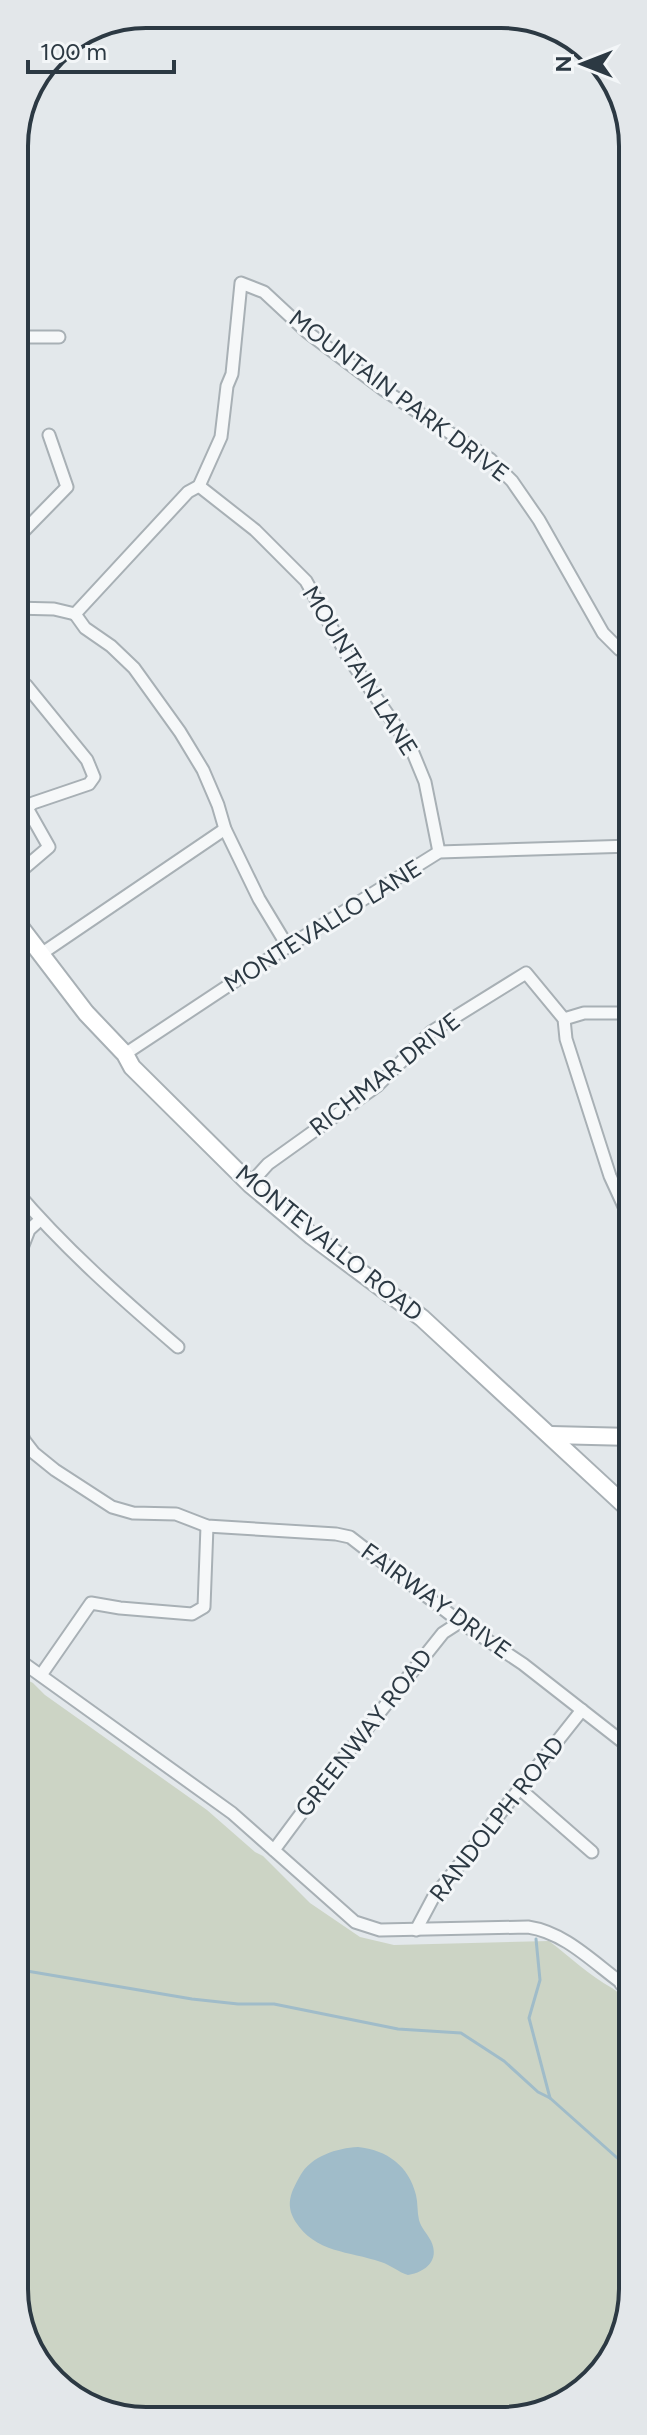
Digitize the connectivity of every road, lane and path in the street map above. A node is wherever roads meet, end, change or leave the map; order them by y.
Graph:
1 (28, 337) edge
2 (59, 337) dead end
3 (49, 435) dead end
4 (199, 486) junction
5 (28, 527) edge
6 (28, 608) edge
7 (75, 614) junction
8 (619, 649) edge
9 (28, 687) edge
10 (28, 807) edge
11 (28, 810) edge
12 (225, 829) junction
13 (619, 846) edge
14 (439, 852) junction
15 (28, 865) edge
16 (28, 937) edge
17 (288, 947) junction
18 (41, 954) junction
19 (619, 1013) edge
20 (564, 1019) junction
21 (125, 1054) junction
22 (250, 1184) junction
23 (619, 1196) edge
24 (28, 1206) edge
25 (40, 1220) junction
26 (28, 1233) edge
27 (178, 1347) dead end
28 (551, 1435) junction
29 (619, 1437) edge
30 (28, 1445) edge
31 (619, 1500) edge
32 (207, 1526) junction
33 (460, 1622) junction
34 (28, 1666) edge
35 (41, 1675) junction
36 (582, 1710) junction
37 (619, 1739) edge
38 (521, 1790) junction
39 (274, 1850) junction
40 (592, 1852) dead end
41 (416, 1930) junction
42 (619, 1982) edge

1 - 2 street
3 - 5 street
4 - 7 street, MOUNTAIN PARK DRIVE
4 - 8 street, MOUNTAIN PARK DRIVE
4 - 14 street, MOUNTAIN LANE
6 - 7 street
7 - 12 street
9 - 10 street
11 - 15 street
12 - 17 street
12 - 18 street
13 - 14 street, MONTEVALLO LANE
14 - 17 street, MONTEVALLO LANE
16 - 18 main road, MONTEVALLO ROAD
17 - 21 street, MONTEVALLO LANE
18 - 21 main road, MONTEVALLO ROAD
19 - 20 street
20 - 22 street, RICHMAR DRIVE
20 - 23 street
21 - 22 main road, MONTEVALLO ROAD
22 - 28 main road, MONTEVALLO ROAD
24 - 25 street
25 - 26 street, FAIRWAY DRIVE
25 - 27 street
28 - 29 main road
28 - 31 main road, MONTEVALLO ROAD
30 - 32 street, FAIRWAY DRIVE
32 - 33 street, FAIRWAY DRIVE
32 - 35 street
33 - 36 street, FAIRWAY DRIVE
33 - 39 street, GREENWAY ROAD
34 - 35 street
35 - 39 street
36 - 37 street, FAIRWAY DRIVE
36 - 38 street, RANDOLPH ROAD
38 - 40 street
38 - 41 street, RANDOLPH ROAD
39 - 41 street
41 - 42 street

